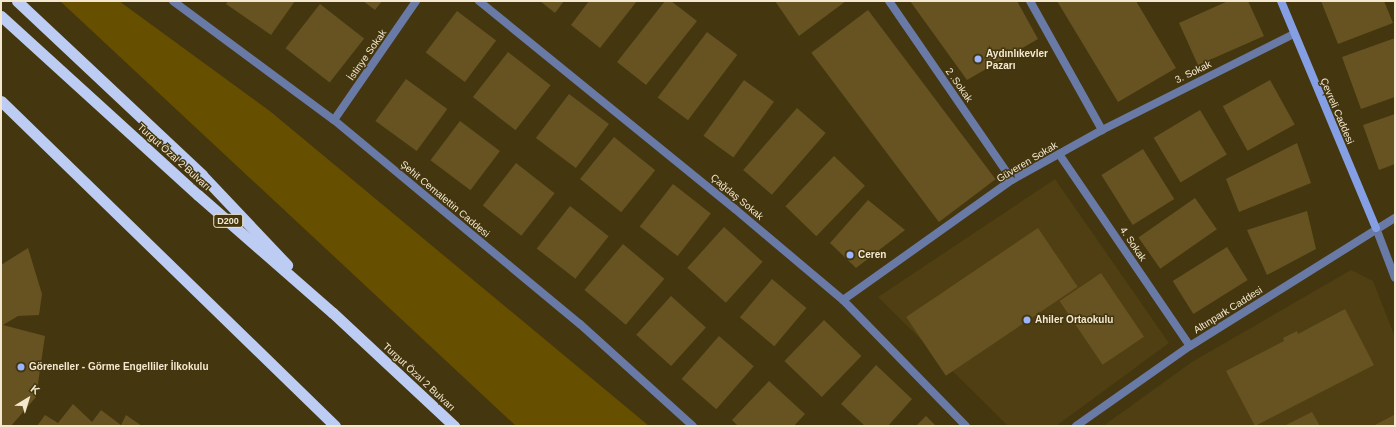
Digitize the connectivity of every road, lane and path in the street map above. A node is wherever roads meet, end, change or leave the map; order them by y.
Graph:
1 (17, 1) edge
2 (172, 1) edge
3 (416, 1) edge
4 (479, 1) edge
5 (889, 1) edge
6 (1030, 1) edge
7 (1282, 1) edge
8 (1, 16) edge
9 (1294, 34) junction
10 (1, 101) edge
11 (1, 112) edge
12 (334, 120) junction
13 (1102, 130) junction
14 (1060, 154) junction
15 (74, 172) junction
16 (1012, 180) junction
17 (1395, 218) edge
18 (1376, 228) junction
19 (1395, 278) edge
20 (843, 300) junction
21 (333, 313) junction
22 (1190, 346) junction
23 (335, 426) edge
24 (454, 426) edge
25 (693, 426) edge
26 (966, 426) edge
27 (1076, 426) edge

1 - 21 highway, Turgut Özal 2 Bulvarı
2 - 12 street, Şehit Cemalettin Caddesi
3 - 12 street, İstinye Sokak
4 - 20 street, Çağdaş Sokak
5 - 16 street, 2 .Sokak
6 - 13 street
7 - 9 main road, Çevreli Caddesi
8 - 21 highway, Turgut Özal 2 Bulvarı / D200
9 - 13 street, 3. Sokak
9 - 18 main road, Çevreli Caddesi
10 - 15 highway
11 - 15 highway
12 - 25 street, Şehit Cemalettin Caddesi
13 - 14 street, Güveren Sokak
14 - 16 street, Güveren Sokak
14 - 22 street, 4. Sokak
15 - 23 highway
16 - 20 street, Güveren Sokak
17 - 18 street, Altınpark Caddesi
18 - 19 street
18 - 22 street, Altınpark Caddesi
20 - 26 street, Çağdaş Sokak
21 - 24 highway, Turgut Özal 2 Bulvarı / D200
22 - 27 street, Altınpark Caddesi

